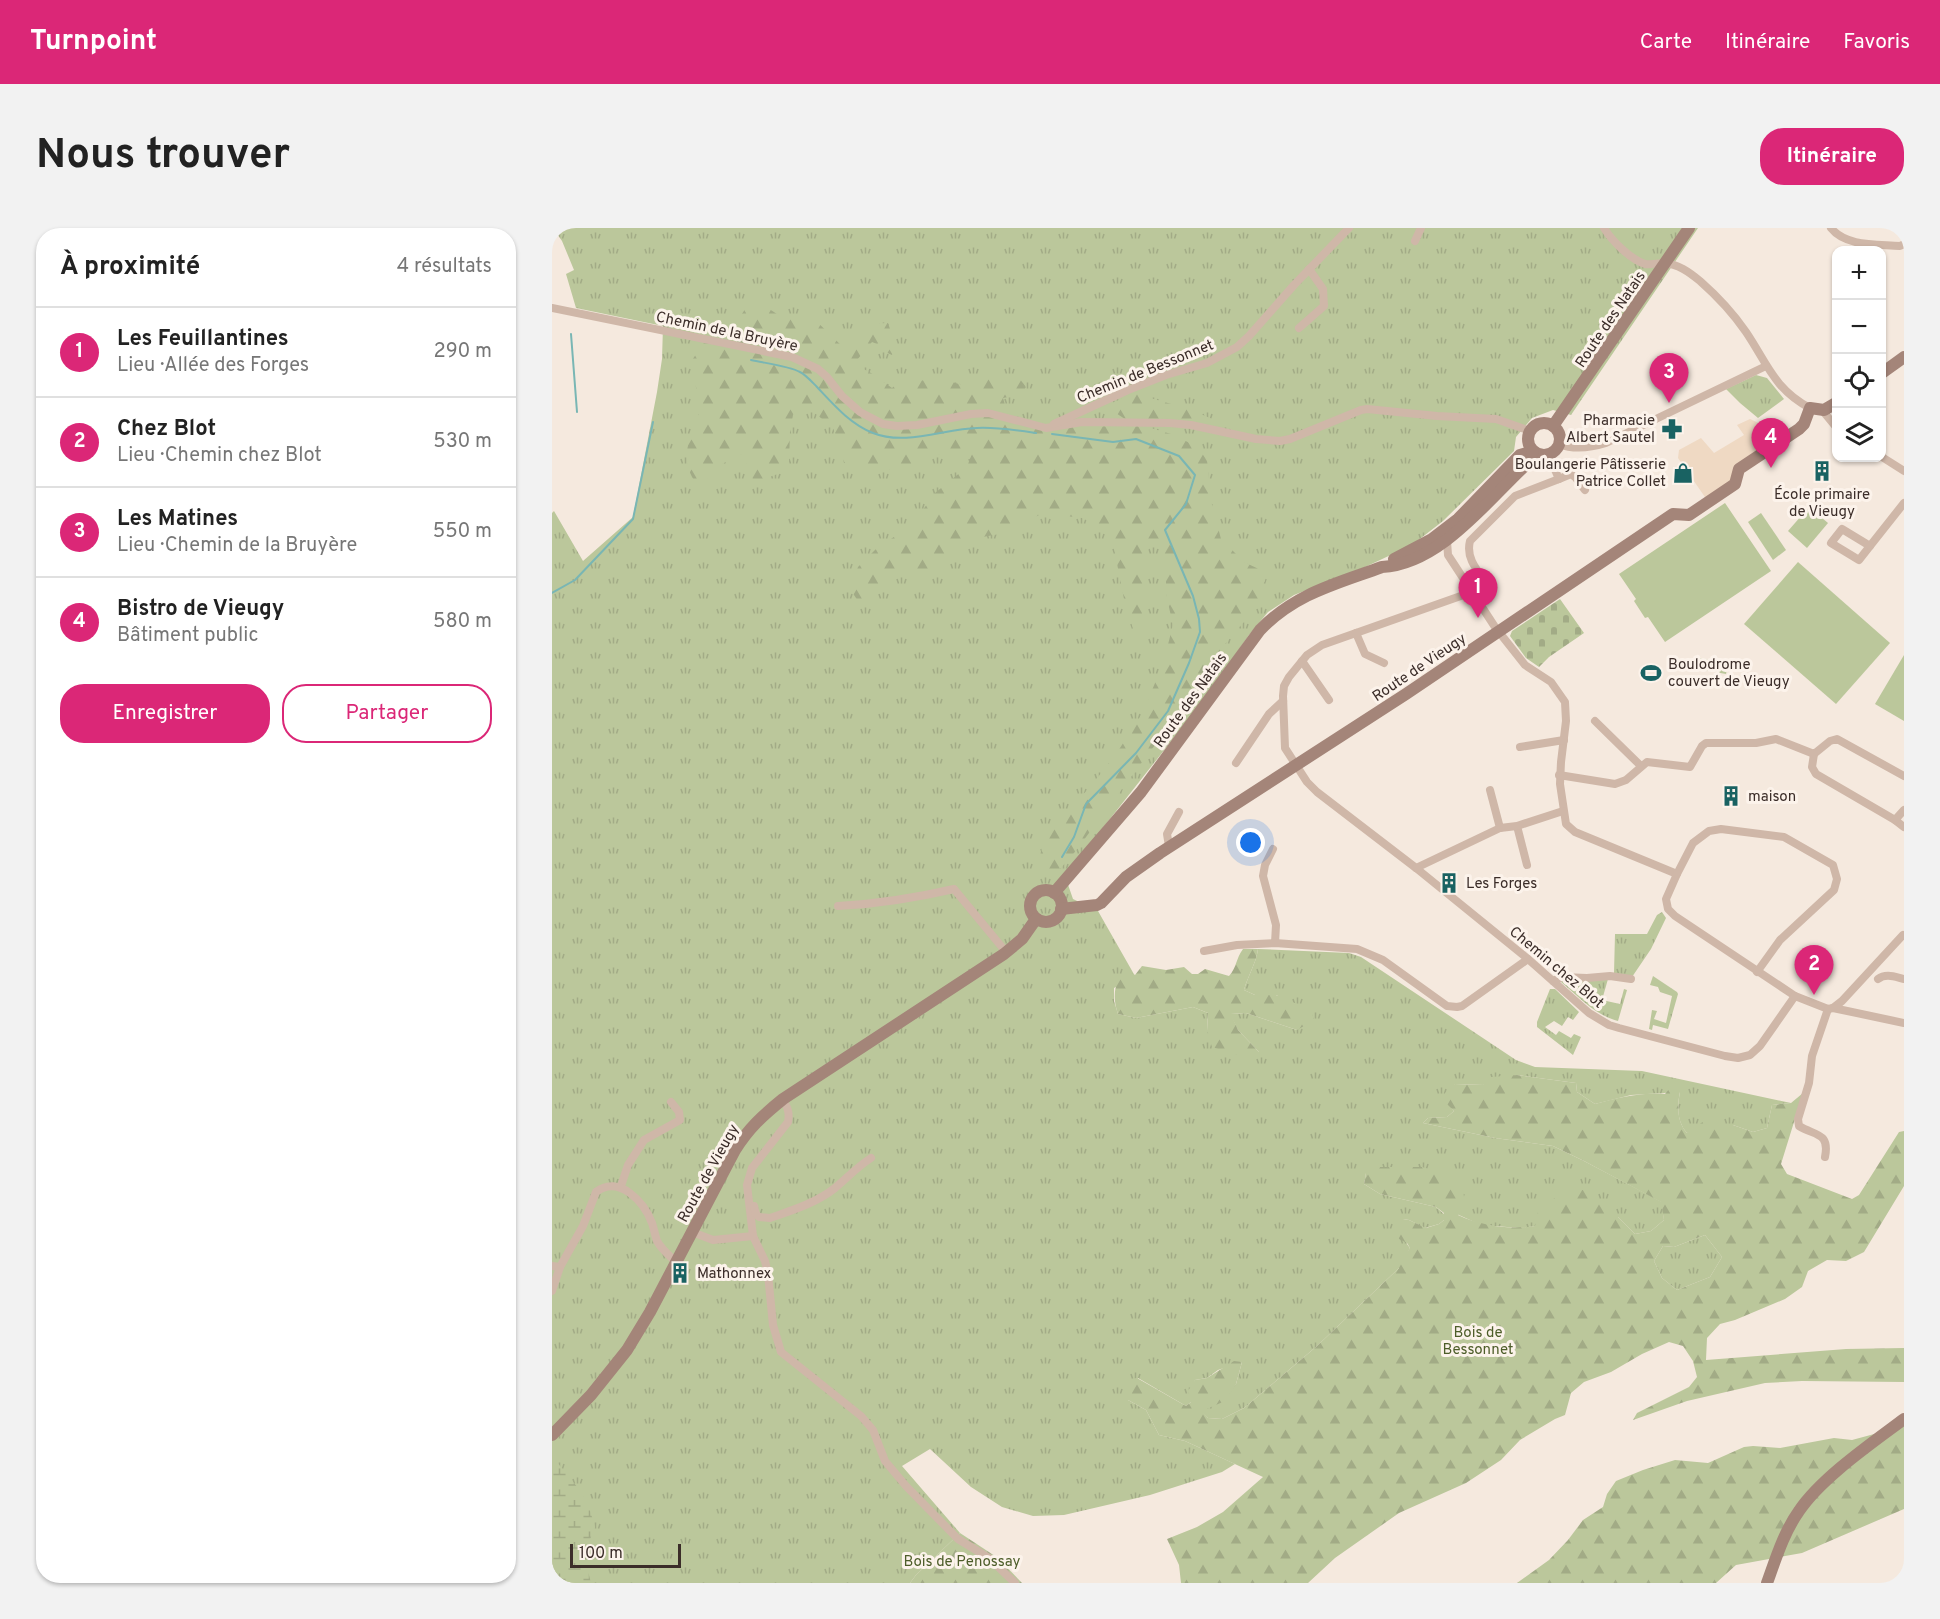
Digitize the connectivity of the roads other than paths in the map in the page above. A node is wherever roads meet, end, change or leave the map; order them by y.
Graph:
1 (1349, 228) edge
2 (1421, 228) edge
3 (1604, 228) edge
4 (1689, 228) edge
5 (1831, 228) edge
6 (1415, 241) dead end
7 (1904, 244) edge
8 (1666, 263) junction
9 (1309, 269) junction
10 (552, 308) edge
11 (1299, 328) dead end
12 (1904, 357) edge
13 (1766, 366) junction
14 (1886, 370) edge
15 (1832, 406) edge
16 (1816, 409) junction
17 (1832, 423) edge
18 (1553, 426) junction
19 (1046, 428) junction
20 (1530, 431) junction
21 (1555, 449) junction
22 (1533, 451) junction
23 (1886, 460) edge
24 (1904, 471) edge
25 (1559, 479) junction
26 (1585, 490) dead end
27 (1904, 503) edge
28 (1458, 519) junction
29 (1447, 541) junction
30 (1870, 546) dead end
31 (1415, 559) junction
32 (1450, 560) junction
33 (1382, 567) junction
34 (1490, 588) dead end
35 (1472, 592) junction
36 (1499, 632) junction
37 (1356, 633) junction
38 (1302, 660) junction
39 (1384, 663) dead end
40 (1329, 700) dead end
41 (1282, 701) junction
42 (1595, 721) dead end
43 (1564, 740) junction
44 (1520, 747) dead end
45 (1814, 754) junction
46 (1236, 763) dead end
47 (1641, 766) junction
48 (1296, 767) junction
49 (1560, 776) junction
50 (1904, 776) edge
51 (1490, 790) dead end
52 (1904, 810) edge
53 (1563, 811) junction
54 (1179, 812) dead end
55 (1896, 820) junction
56 (1516, 826) junction
57 (1904, 827) edge
58 (1500, 828) junction
59 (1169, 846) junction
60 (1273, 849) dead end
61 (1527, 865) dead end
62 (1416, 868) junction
63 (1677, 874) junction
64 (1054, 893) junction
65 (838, 906) dead end
66 (1061, 909) junction
67 (1036, 919) junction
68 (1903, 935) edge
69 (1275, 943) junction
70 (1204, 951) dead end
71 (1006, 952) junction
72 (1528, 959) junction
73 (1757, 972) junction
74 (1631, 979) dead end
75 (1878, 979) dead end
76 (1904, 979) edge
77 (1553, 981) junction
78 (1795, 996) junction
79 (1830, 1009) junction
80 (1904, 1023) edge
81 (783, 1099) junction
82 (671, 1102) dead end
83 (1825, 1157) dead end
84 (871, 1158) dead end
85 (749, 1176) junction
86 (621, 1186) junction
87 (692, 1232) junction
88 (753, 1236) junction
89 (676, 1262) junction
90 (556, 1267) edge
91 (552, 1291) edge
92 (1904, 1419) edge
93 (552, 1435) edge
94 (1015, 1583) edge
95 (1767, 1583) edge

1 - 9 street, Chemin de Bessonnet
2 - 6 street
3 - 8 street
4 - 8 street, Route des Natais
5 - 7 street
8 - 13 street
8 - 18 street, Route des Natais
9 - 11 street
9 - 19 street, Chemin de Bessonnet
10 - 19 street, Chemin de la Bruyère
12 - 14 street
13 - 16 street
13 - 21 street
15 - 16 street, Route de Vieugy
16 - 17 street
16 - 36 street, Route de Vieugy
18 - 20 street
18 - 21 street
19 - 20 street, Chemin de la Bruyère
20 - 22 street
21 - 22 street
21 - 25 street
22 - 28 street, Route des Natais
22 - 29 street, Route des Natais
23 - 24 street
25 - 26 street
25 - 34 street
27 - 30 street
28 - 29 street
28 - 33 street, Route des Natais
29 - 31 street, Route des Natais
29 - 32 street
31 - 32 street
31 - 33 street, Route des Natais
32 - 35 street
33 - 64 street, Route des Natais
35 - 36 street
35 - 37 street
36 - 43 street
36 - 48 street, Route de Vieugy
37 - 38 street
37 - 39 street
38 - 40 street
38 - 41 street
41 - 46 street
41 - 48 street, Chemin chez Blot
42 - 47 street
43 - 44 street
43 - 49 street
45 - 47 street
45 - 50 street
45 - 55 street
47 - 49 street
48 - 59 street, Route de Vieugy
48 - 62 street, Chemin chez Blot
49 - 53 street
51 - 58 street
52 - 55 street
53 - 56 street
53 - 63 street
54 - 59 street
55 - 57 street
56 - 58 street
56 - 61 street
58 - 62 street
59 - 66 street, Route de Vieugy
60 - 69 street
62 - 72 street, Chemin chez Blot
63 - 73 street
63 - 73 street
64 - 66 street
64 - 67 street
65 - 71 street
66 - 67 street, Route de Vieugy
67 - 71 street, Route de Vieugy
68 - 79 street
69 - 70 street
69 - 72 street
71 - 81 street, Route de Vieugy
72 - 77 street, Chemin chez Blot
73 - 78 street
74 - 77 street
75 - 76 street
77 - 78 street, Chemin chez Blot
78 - 79 street
79 - 80 street
79 - 83 street
81 - 85 street
81 - 87 street, Route de Vieugy
82 - 86 street
84 - 85 street
85 - 88 street
86 - 89 street
86 - 90 street
87 - 88 street
87 - 89 street, Route de Vieugy
88 - 94 street
89 - 93 street, Route de Vieugy
90 - 91 street
92 - 95 street

